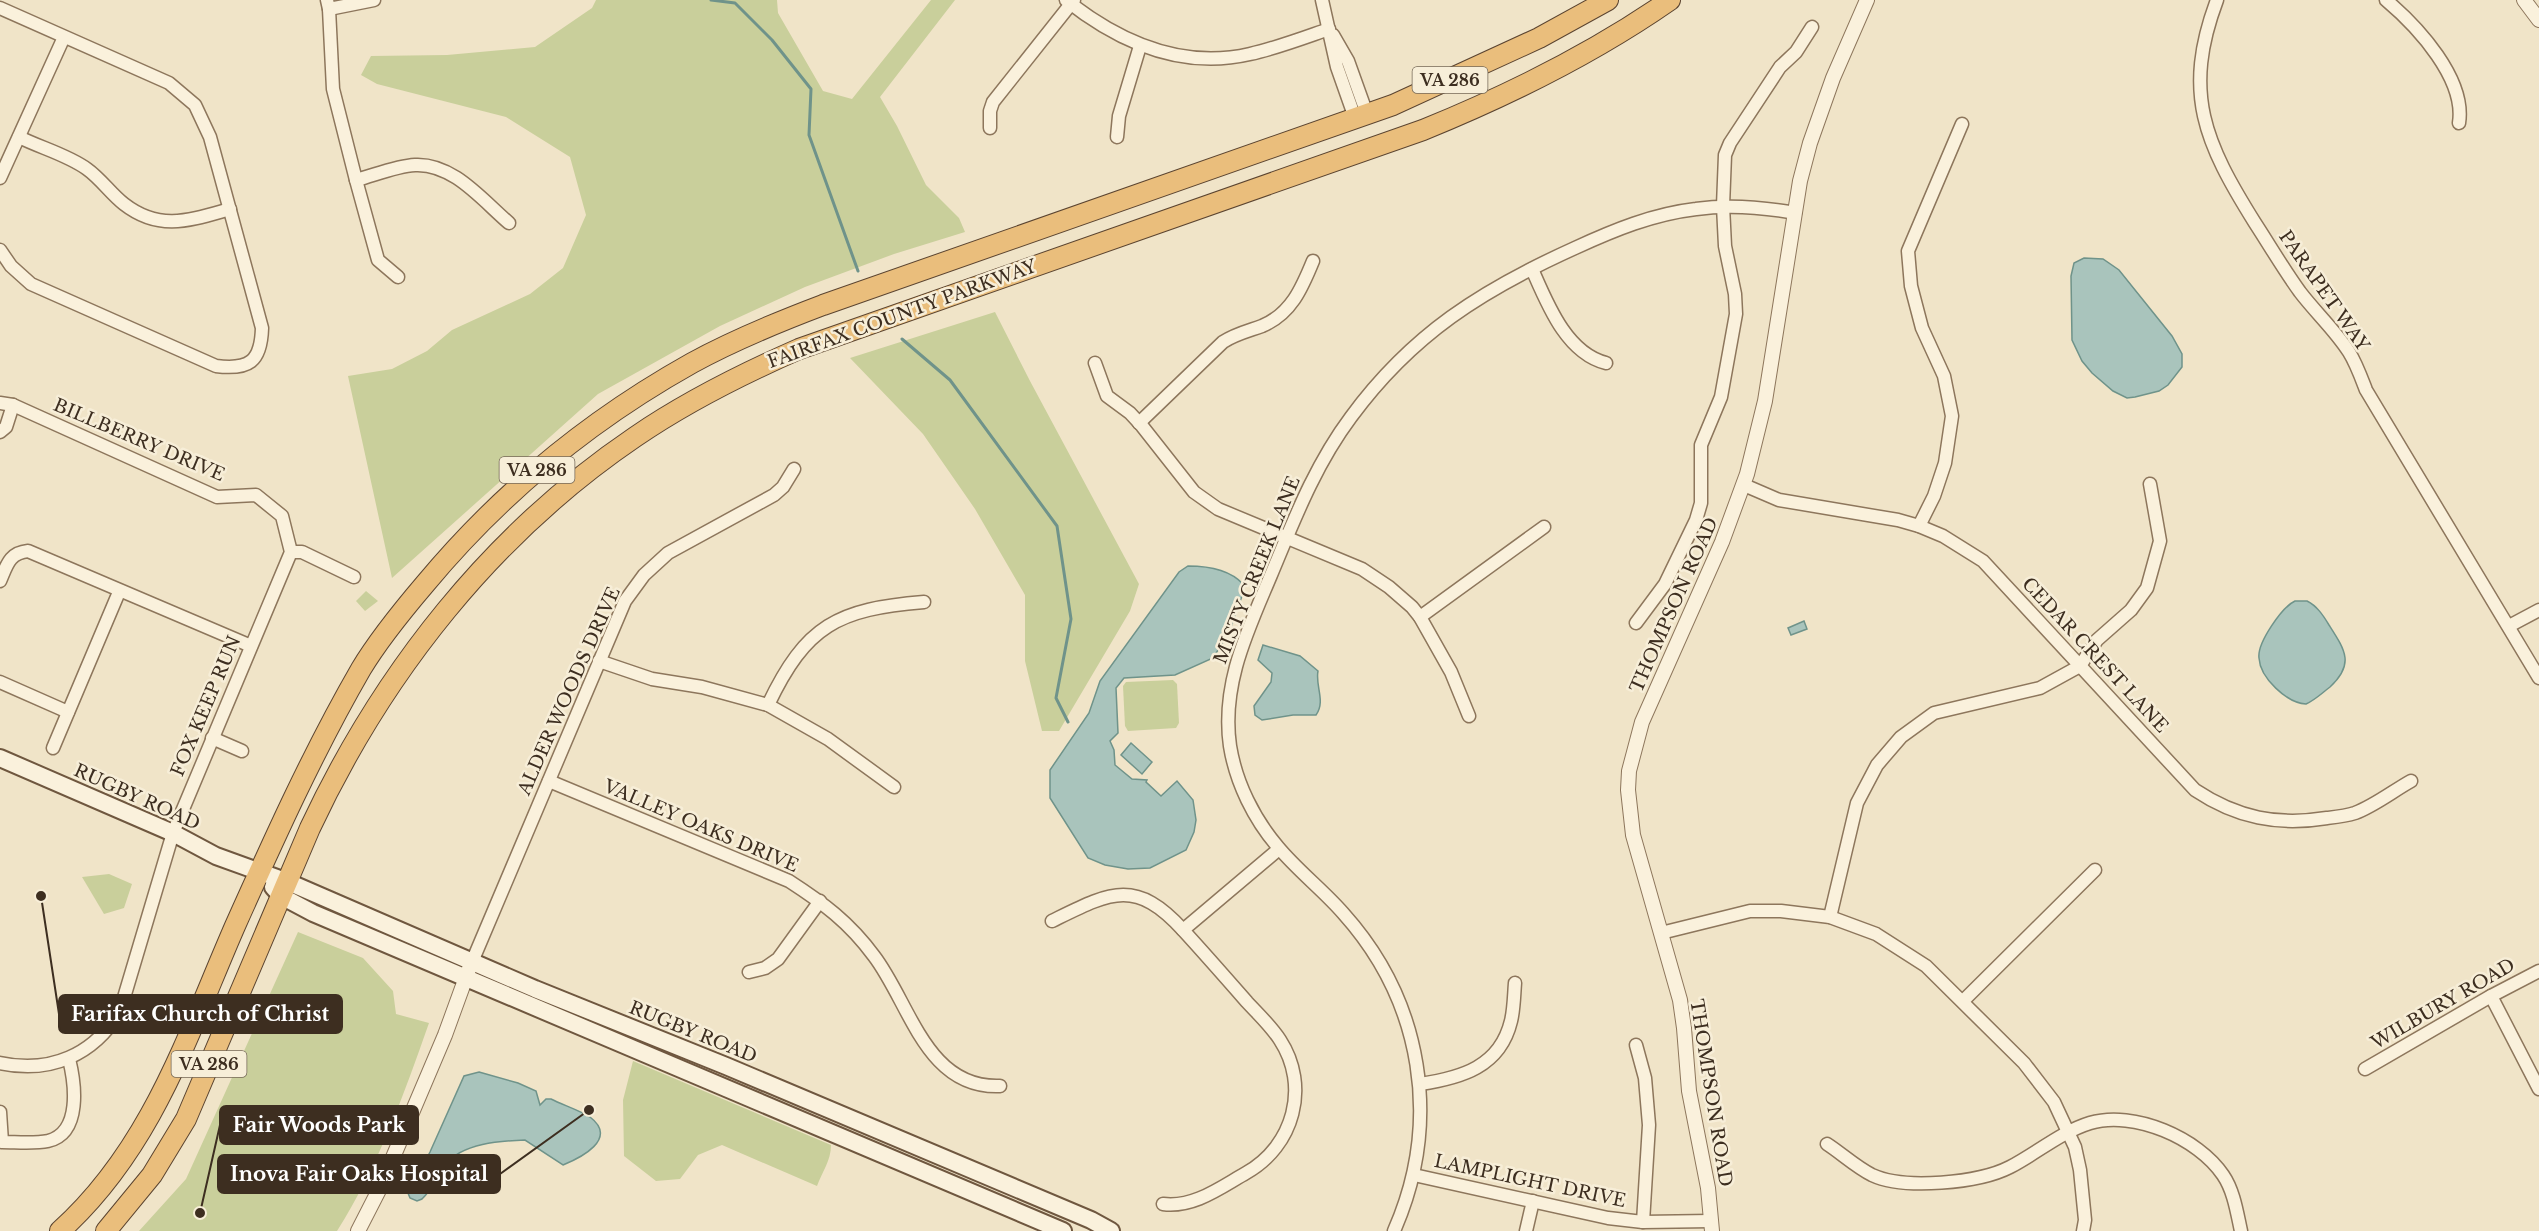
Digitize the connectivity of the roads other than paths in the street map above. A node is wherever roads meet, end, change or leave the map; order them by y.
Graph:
1 (374, 0) edge
2 (1322, 0) edge
3 (1608, 0) edge
4 (1670, 0) edge
5 (1867, 0) edge
6 (2217, 0) edge
7 (2386, 0) edge
8 (2524, 0) edge
9 (1070, 1) edge
10 (328, 4) edge
11 (0, 8) edge
12 (2539, 20) edge
13 (1812, 27) dead end
14 (1329, 29) junction
15 (64, 37) junction
16 (1140, 46) junction
17 (1361, 116) junction
18 (2459, 123) dead end
19 (1962, 124) dead end
20 (990, 128) dead end
21 (1117, 137) dead end
22 (20, 138) junction
23 (0, 178) edge
24 (356, 180) junction
25 (1723, 206) junction
26 (230, 209) junction
27 (1795, 213) junction
28 (509, 222) dead end
29 (0, 250) edge
30 (1312, 261) dead end
31 (1532, 268) junction
32 (398, 277) dead end
33 (1095, 363) dead end
34 (1606, 363) dead end
35 (0, 403) edge
36 (13, 405) junction
37 (1139, 423) junction
38 (0, 432) edge
39 (794, 469) dead end
40 (2150, 484) dead end
41 (1744, 485) junction
42 (1919, 526) junction
43 (1544, 527) dead end
44 (1287, 537) junction
45 (291, 552) junction
46 (354, 577) dead end
47 (0, 581) edge
48 (119, 592) junction
49 (924, 602) dead end
50 (2539, 610) edge
51 (1420, 617) junction
52 (1636, 623) dead end
53 (2509, 626) junction
54 (251, 646) junction
55 (599, 661) junction
56 (2080, 666) junction
57 (2539, 678) edge
58 (0, 682) edge
59 (768, 705) junction
60 (68, 712) junction
61 (1470, 716) dead end
62 (213, 738) junction
63 (53, 748) dead end
64 (242, 751) dead end
65 (0, 758) edge
66 (549, 781) junction
67 (2411, 781) dead end
68 (894, 787) dead end
69 (172, 833) junction
70 (1279, 849) junction
71 (2095, 870) dead end
72 (259, 872) junction
73 (285, 889) junction
74 (820, 901) junction
75 (1830, 917) junction
76 (1052, 921) dead end
77 (1183, 930) junction
78 (1661, 933) junction
79 (472, 962) junction
80 (2539, 971) edge
81 (749, 972) dead end
82 (466, 978) junction
83 (1515, 983) dead end
84 (2491, 996) junction
85 (1963, 1001) junction
86 (1636, 1045) dead end
87 (69, 1059) junction
88 (0, 1063) edge
89 (2365, 1069) dead end
90 (1420, 1084) junction
91 (1000, 1086) dead end
92 (2539, 1089) edge
93 (0, 1112) edge
94 (2069, 1133) junction
95 (1827, 1144) dead end
96 (1414, 1175) junction
97 (1533, 1201) junction
98 (1163, 1204) dead end
99 (1643, 1222) junction
100 (1712, 1226) edge
101 (60, 1231) edge
102 (106, 1231) edge
103 (358, 1231) edge
104 (1063, 1231) edge
105 (1111, 1231) edge
106 (1394, 1231) edge
107 (1527, 1231) edge
108 (2083, 1231) edge
109 (2241, 1231) edge

1 - 10 street
2 - 14 street
3 - 17 highway, FAIRFAX COUNTY PARKWAY / VA 286
4 - 73 highway, FAIRFAX COUNTY PARKWAY / VA 286
5 - 27 street, THOMPSON ROAD
6 - 53 street, PARAPET WAY
7 - 18 street
8 - 12 street
9 - 16 street
9 - 20 street
10 - 24 street
11 - 15 street
13 - 25 street
14 - 16 street
14 - 17 street
15 - 22 street
15 - 26 street
16 - 21 street
17 - 72 highway, FAIRFAX COUNTY PARKWAY / VA 286
19 - 42 street
22 - 23 street
22 - 26 street
24 - 28 street
24 - 32 street
25 - 27 street, MISTY CREEK LANE
25 - 31 street, MISTY CREEK LANE
25 - 52 street
26 - 29 street
27 - 41 street, THOMPSON ROAD
30 - 37 street
31 - 34 street
31 - 44 street, MISTY CREEK LANE
33 - 37 street
35 - 36 street, BILLBERRY DRIVE
36 - 38 street
36 - 45 street, BILLBERRY DRIVE
37 - 44 street
39 - 55 street, ALDER WOODS DRIVE
40 - 56 street
41 - 42 street, CEDAR CREST LANE
41 - 78 street, THOMPSON ROAD
42 - 56 street, CEDAR CREST LANE
43 - 51 street
44 - 51 street
44 - 70 street, MISTY CREEK LANE
45 - 46 street
45 - 54 street, FOX KEEP RUN
47 - 48 street
48 - 54 street
48 - 60 street
49 - 59 street
50 - 53 street
51 - 61 street
53 - 57 street, PARAPET WAY
54 - 62 street, FOX KEEP RUN
55 - 59 street
55 - 66 street, ALDER WOODS DRIVE
56 - 67 street, CEDAR CREST LANE
56 - 75 street
58 - 60 street
59 - 68 street
60 - 63 street
62 - 64 street
62 - 69 street, FOX KEEP RUN
65 - 69 main road, RUGBY ROAD
66 - 74 street, VALLEY OAKS DRIVE
66 - 79 street, ALDER WOODS DRIVE
69 - 72 main road, RUGBY ROAD
69 - 87 street, FOX KEEP RUN
70 - 77 street
70 - 90 street, MISTY CREEK LANE
71 - 85 street
72 - 73 main road, RUGBY ROAD
72 - 101 highway, FAIRFAX COUNTY PARKWAY / VA 286
73 - 79 main road, RUGBY ROAD
73 - 82 main road, RUGBY ROAD
73 - 102 highway, FAIRFAX COUNTY PARKWAY / VA 286
74 - 81 street
74 - 91 street, VALLEY OAKS DRIVE
75 - 78 street
75 - 85 street
76 - 77 street
77 - 98 street
78 - 100 street, THOMPSON ROAD
79 - 82 street
79 - 105 main road, RUGBY ROAD
80 - 84 street, WILBURY ROAD
82 - 103 street
82 - 104 main road, RUGBY ROAD
83 - 90 street
84 - 89 street, WILBURY ROAD
84 - 92 street
85 - 94 street
86 - 99 street
87 - 88 street, FOX KEEP RUN
87 - 93 street
90 - 96 street, MISTY CREEK LANE
94 - 95 street
94 - 108 street
94 - 109 street
96 - 97 street, LAMPLIGHT DRIVE
96 - 106 street, MISTY CREEK LANE
97 - 99 street, LAMPLIGHT DRIVE
97 - 107 street
99 - 100 street, LAMPLIGHT DRIVE

